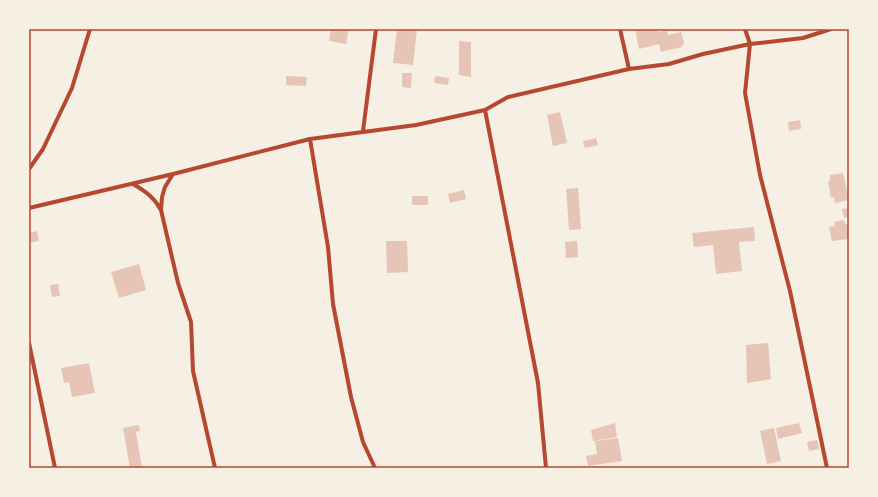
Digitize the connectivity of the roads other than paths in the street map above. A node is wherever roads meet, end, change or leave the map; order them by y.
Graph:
1 (90, 29) edge
2 (376, 29) edge
3 (620, 29) edge
4 (745, 29) edge
5 (831, 29) edge
6 (750, 44) junction
7 (629, 69) junction
8 (485, 110) junction
9 (364, 131) junction
10 (310, 139) junction
11 (29, 169) edge
12 (173, 174) junction
13 (133, 184) junction
14 (29, 208) edge
15 (161, 210) junction
16 (29, 343) edge
17 (55, 468) edge
18 (215, 468) edge
19 (375, 468) edge
20 (546, 468) edge
21 (828, 468) edge

1 - 11 street
2 - 9 street
3 - 7 street
4 - 6 street
5 - 6 street
6 - 7 street
6 - 21 street
7 - 8 street
8 - 9 street
8 - 20 street
9 - 10 street
10 - 12 street
10 - 19 street
12 - 13 street
12 - 15 street
13 - 14 street
13 - 15 street
15 - 18 street
16 - 17 street

